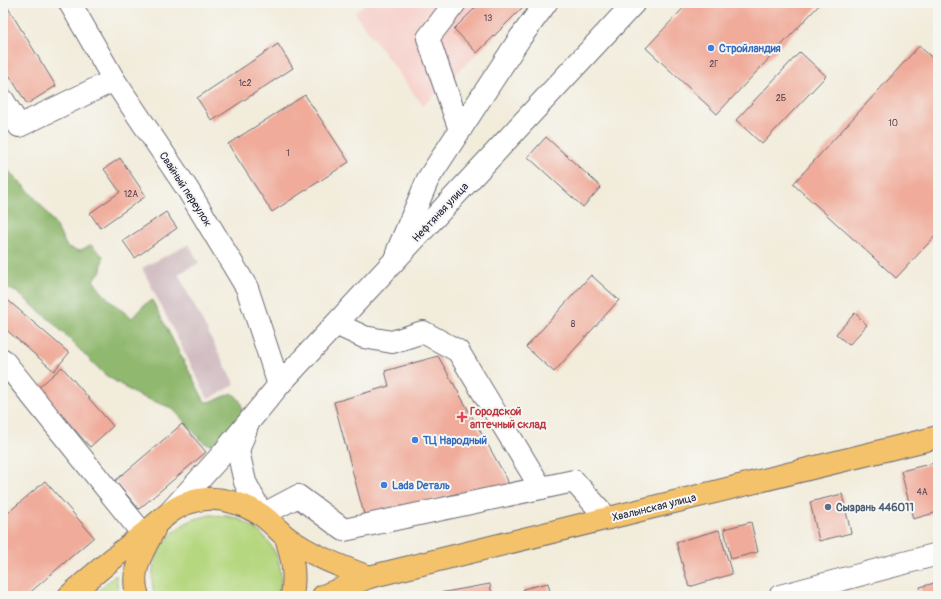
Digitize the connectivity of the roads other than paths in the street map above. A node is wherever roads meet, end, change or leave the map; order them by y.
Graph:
1 (70, 3) edge
2 (455, 3) edge
3 (546, 3) edge
4 (634, 3) edge
5 (114, 80) junction
6 (3, 100) edge
7 (460, 130) junction
8 (392, 264) junction
9 (336, 324) junction
10 (3, 360) edge
11 (279, 385) junction
12 (248, 423) junction
13 (938, 436) edge
14 (541, 488) junction
15 (262, 515) junction
16 (607, 518) junction
17 (158, 522) junction
18 (286, 536) junction
19 (938, 554) edge
20 (369, 577) junction
21 (69, 596) edge
22 (138, 596) edge
23 (292, 596) edge
24 (323, 596) edge
25 (780, 596) edge

1 - 5 street, Свайный переулок
2 - 7 street
3 - 7 street
4 - 8 street, Нефтяная улица
5 - 6 street
5 - 11 street, Свайный переулок
7 - 8 street
8 - 9 street, Нефтяная улица
9 - 11 street, Нефтяная улица
9 - 14 street
10 - 17 street
11 - 12 street, Нефтяная улица
12 - 15 street
12 - 17 street, Нефтяная улица
13 - 16 main road, Хвалынская улица
14 - 15 street
14 - 16 street
15 - 17 main road
15 - 18 main road
16 - 20 main road, Хвалынская улица
17 - 21 main road
17 - 22 main road
18 - 20 main road
18 - 23 main road
19 - 25 street
20 - 24 main road, Хвалынская улица

